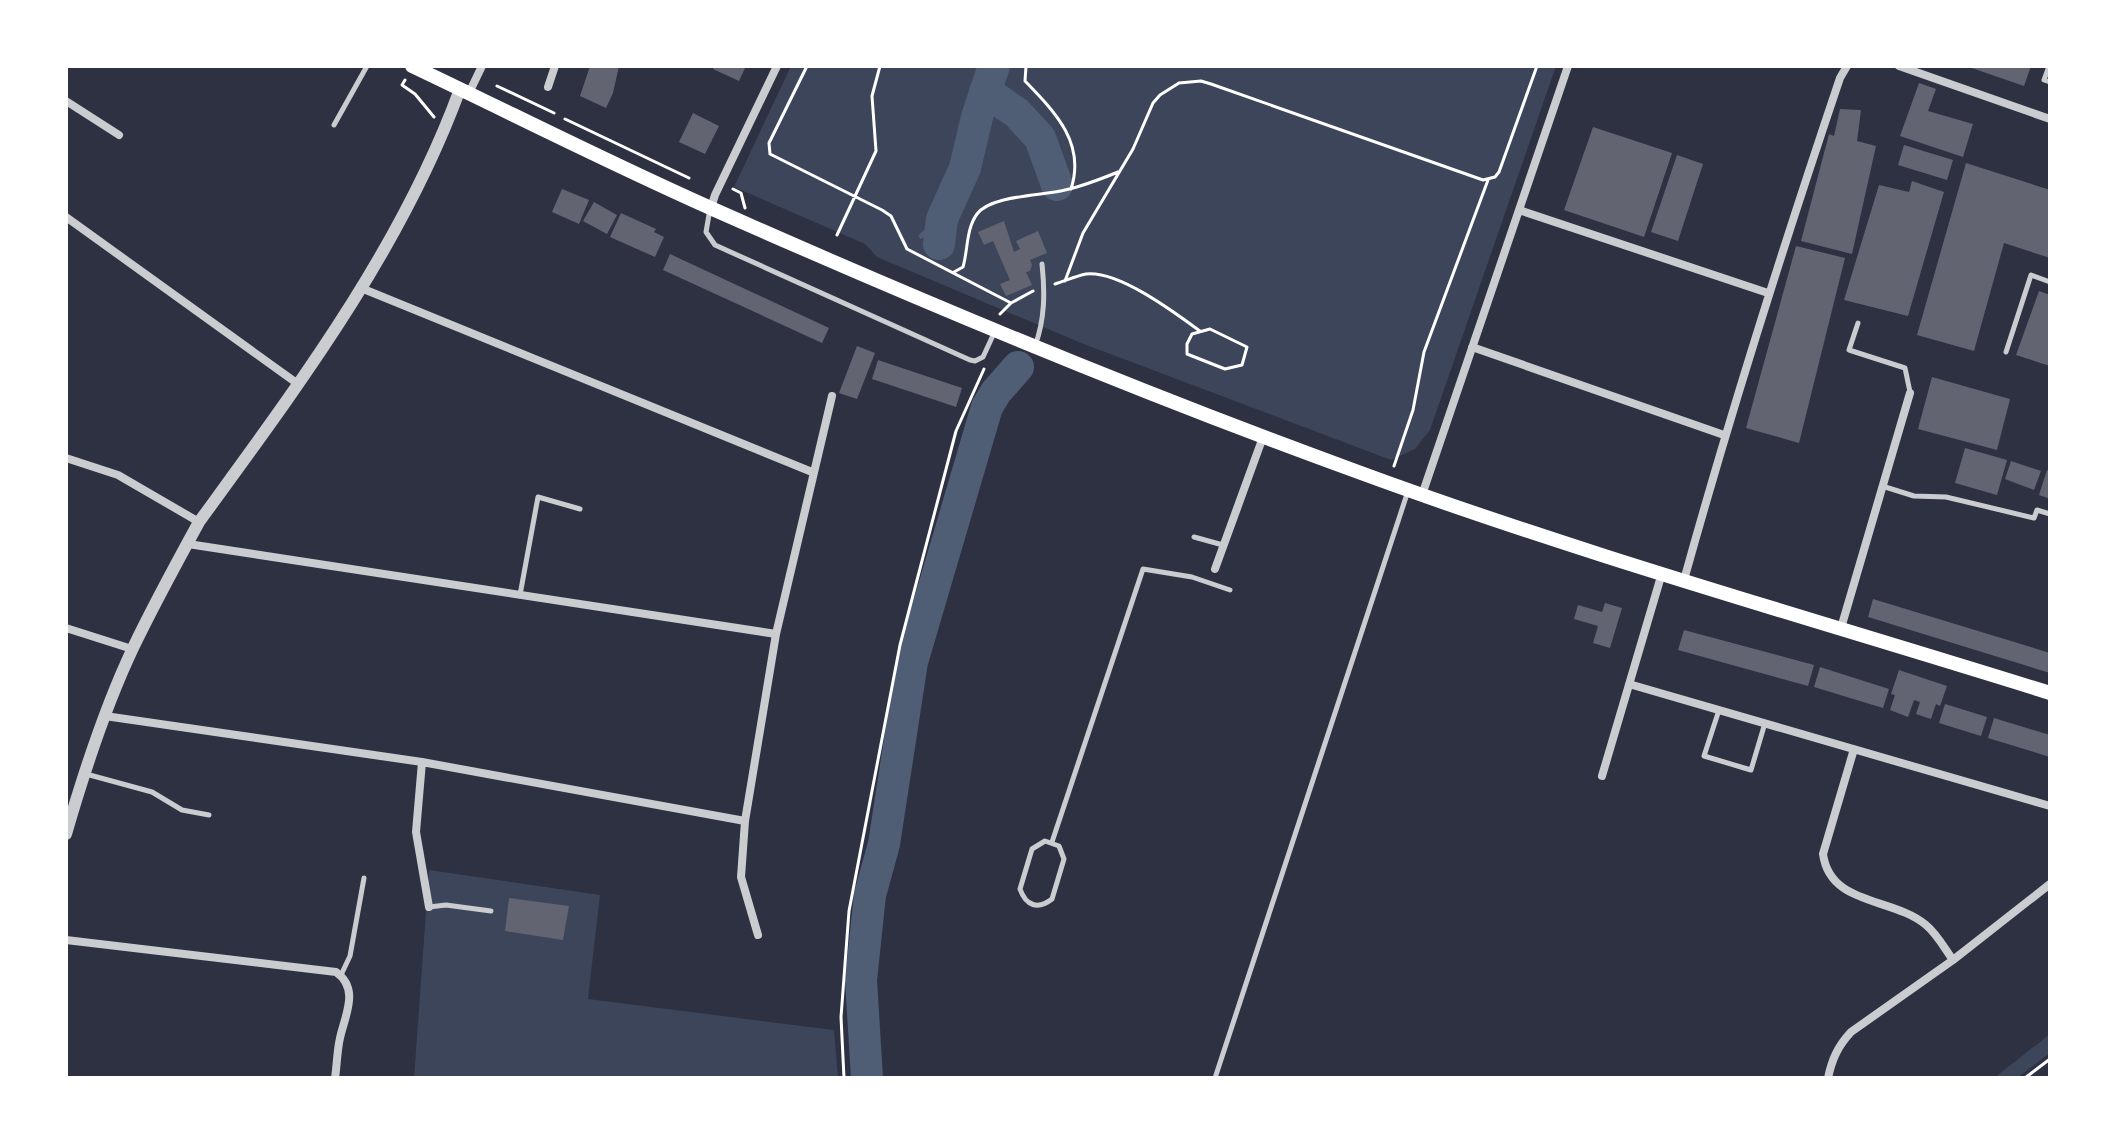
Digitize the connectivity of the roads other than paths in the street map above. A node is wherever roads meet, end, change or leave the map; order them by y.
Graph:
1 (367, 66) edge
2 (482, 66) edge
3 (555, 66) edge
4 (777, 66) edge
5 (1568, 66) edge
6 (1847, 66) edge
7 (1899, 66) edge
8 (2049, 66) edge
9 (409, 72) edge
10 (2050, 82) edge
11 (548, 87) dead end
12 (465, 91) junction
13 (66, 101) edge
14 (2050, 119) edge
15 (334, 125) dead end
16 (119, 135) dead end
17 (711, 208) junction
18 (1519, 210) junction
19 (66, 217) edge
20 (1042, 264) dead end
21 (2050, 282) edge
22 (361, 288) junction
23 (1768, 293) junction
24 (1858, 323) dead end
25 (995, 330) junction
26 (1035, 347) junction
27 (1472, 347) junction
28 (2006, 352) dead end
29 (298, 384) junction
30 (1910, 393) joint
31 (832, 396) dead end
32 (1724, 435) junction
33 (1263, 437) junction
34 (66, 458) edge
35 (812, 472) junction
36 (1881, 485) junction
37 (1415, 492) junction
38 (580, 509) dead end
39 (2050, 514) edge
40 (199, 522) junction
41 (1194, 537) dead end
42 (188, 544) junction
43 (1224, 545) junction
44 (1215, 569) joint
45 (1662, 573) junction
46 (1684, 580) junction
47 (1210, 583) junction
48 (1230, 590) dead end
49 (520, 595) junction
50 (66, 628) edge
51 (1841, 628) junction
52 (776, 634) junction
53 (132, 649) junction
54 (1629, 684) junction
55 (2050, 693) edge
56 (1719, 710) junction
57 (105, 716) junction
58 (1765, 723) junction
59 (1854, 749) junction
60 (422, 762) junction
61 (85, 774) junction
62 (1602, 776) dead end
63 (72, 793) edge
64 (2050, 806) edge
65 (209, 815) dead end
66 (745, 821) junction
67 (66, 834) edge
68 (1052, 842) junction
69 (364, 878) dead end
70 (2050, 884) edge
71 (429, 907) joint
72 (491, 911) dead end
73 (758, 935) dead end
74 (66, 940) edge
75 (1953, 960) junction
76 (341, 975) junction
77 (335, 1078) edge
78 (1215, 1078) edge
79 (1828, 1078) edge

1 - 15 lane
2 - 12 street
3 - 11 street
4 - 17 street
5 - 18 street
6 - 23 street
7 - 14 street
8 - 10 lane
9 - 12 main road
12 - 17 main road
12 - 22 street
13 - 16 street
17 - 25 main road
17 - 25 lane
18 - 23 street
18 - 27 street
19 - 29 street
20 - 26 lane
21 - 28 lane
22 - 29 street
22 - 35 street
23 - 32 street
24 - 30 lane
25 - 26 main road
26 - 33 main road
27 - 32 street
27 - 37 street
29 - 40 street
30 - 36 street
31 - 35 street
32 - 46 street
33 - 37 main road
33 - 43 street
34 - 40 street
35 - 52 street
36 - 39 lane
36 - 51 street
37 - 45 main road
37 - 78 lane
38 - 49 lane
40 - 42 street
41 - 43 lane
42 - 49 street
42 - 53 street
43 - 44 street
44 - 47 lane
45 - 46 main road
45 - 54 street
46 - 51 main road
47 - 48 lane
47 - 68 lane
49 - 52 street
50 - 53 street
51 - 55 main road
52 - 66 street
53 - 57 street
54 - 56 street
54 - 62 street
56 - 58 street
56 - 58 lane
57 - 60 street
57 - 61 street
58 - 59 street
59 - 64 street
59 - 75 street
60 - 66 street
60 - 71 street
61 - 63 street
61 - 65 lane
63 - 67 street
66 - 73 street
68 - 68 lane
69 - 76 lane
70 - 75 street
71 - 72 lane
74 - 76 street
75 - 79 street
76 - 77 street

